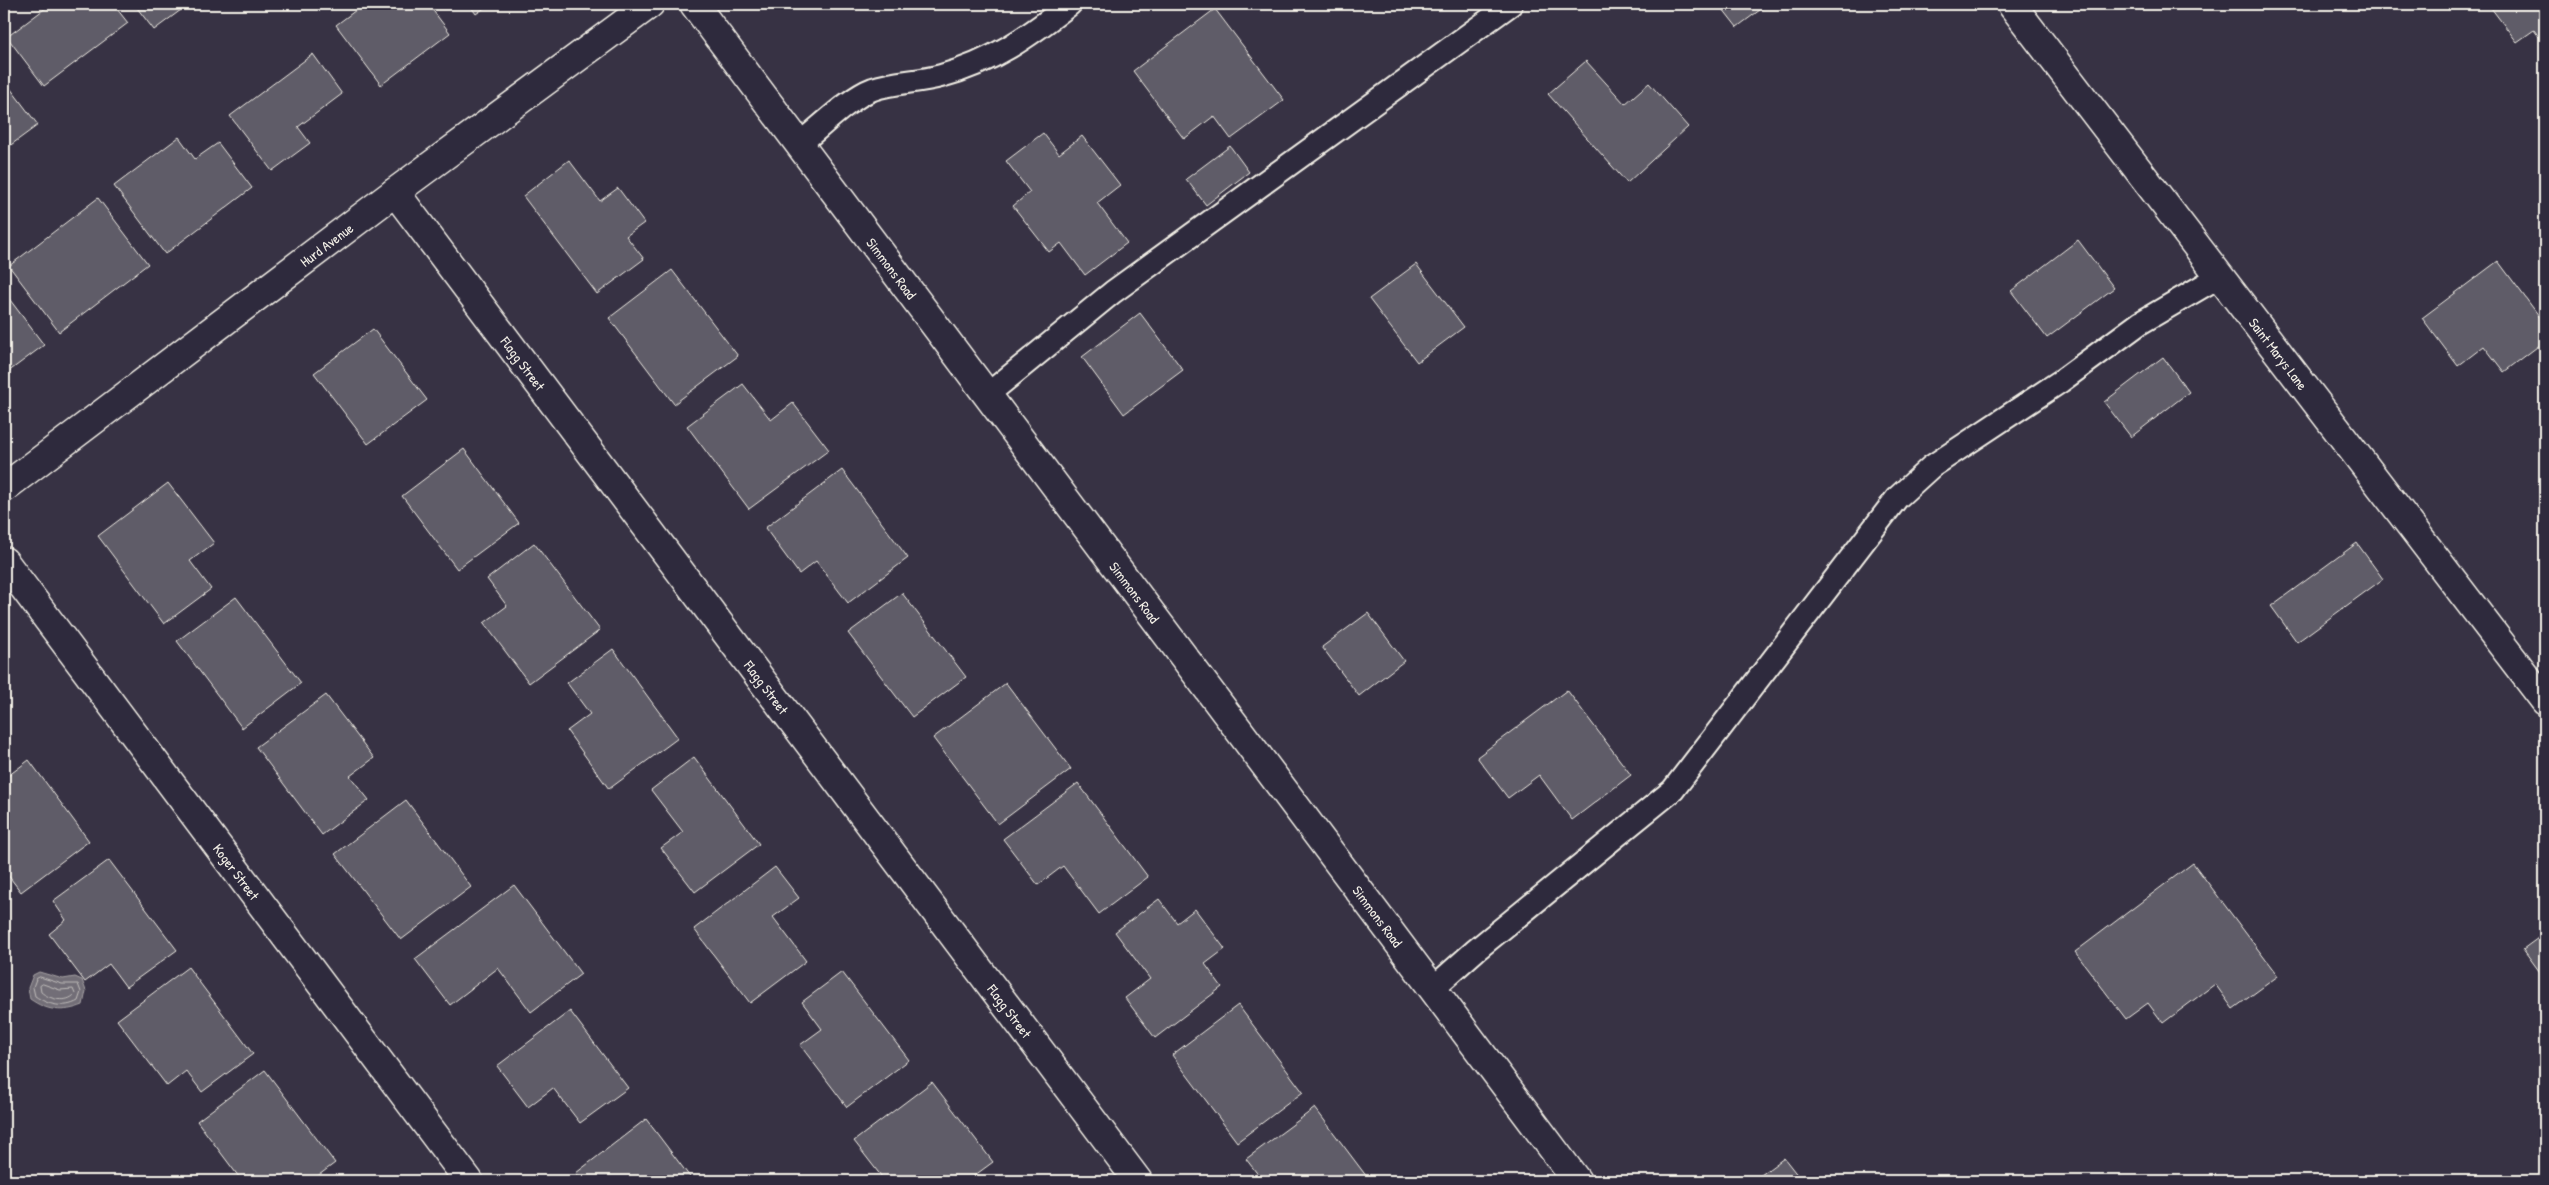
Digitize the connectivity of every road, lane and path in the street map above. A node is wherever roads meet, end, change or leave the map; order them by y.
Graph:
1 (650, 4) edge
2 (694, 4) edge
3 (1070, 4) edge
4 (1511, 4) edge
5 (2012, 5) edge
6 (799, 144) junction
7 (395, 192) junction
8 (2220, 276) junction
9 (987, 395) junction
10 (4, 488) edge
11 (4, 561) edge
12 (2545, 701) edge
13 (1432, 988) junction
14 (469, 1181) edge
15 (1138, 1181) edge
16 (1577, 1181) edge

1 - 7 street, Hurd Avenue
2 - 6 street, Simmons Road
3 - 6 lane
4 - 9 lane
5 - 8 street, Saint Marys Lane
6 - 9 street, Simmons Road
7 - 10 street, Hurd Avenue
7 - 15 street, Flagg Street
8 - 12 street, Saint Marys Lane
8 - 13 lane
9 - 13 street, Simmons Road
11 - 14 street, Koger Street
13 - 16 street, Simmons Road

